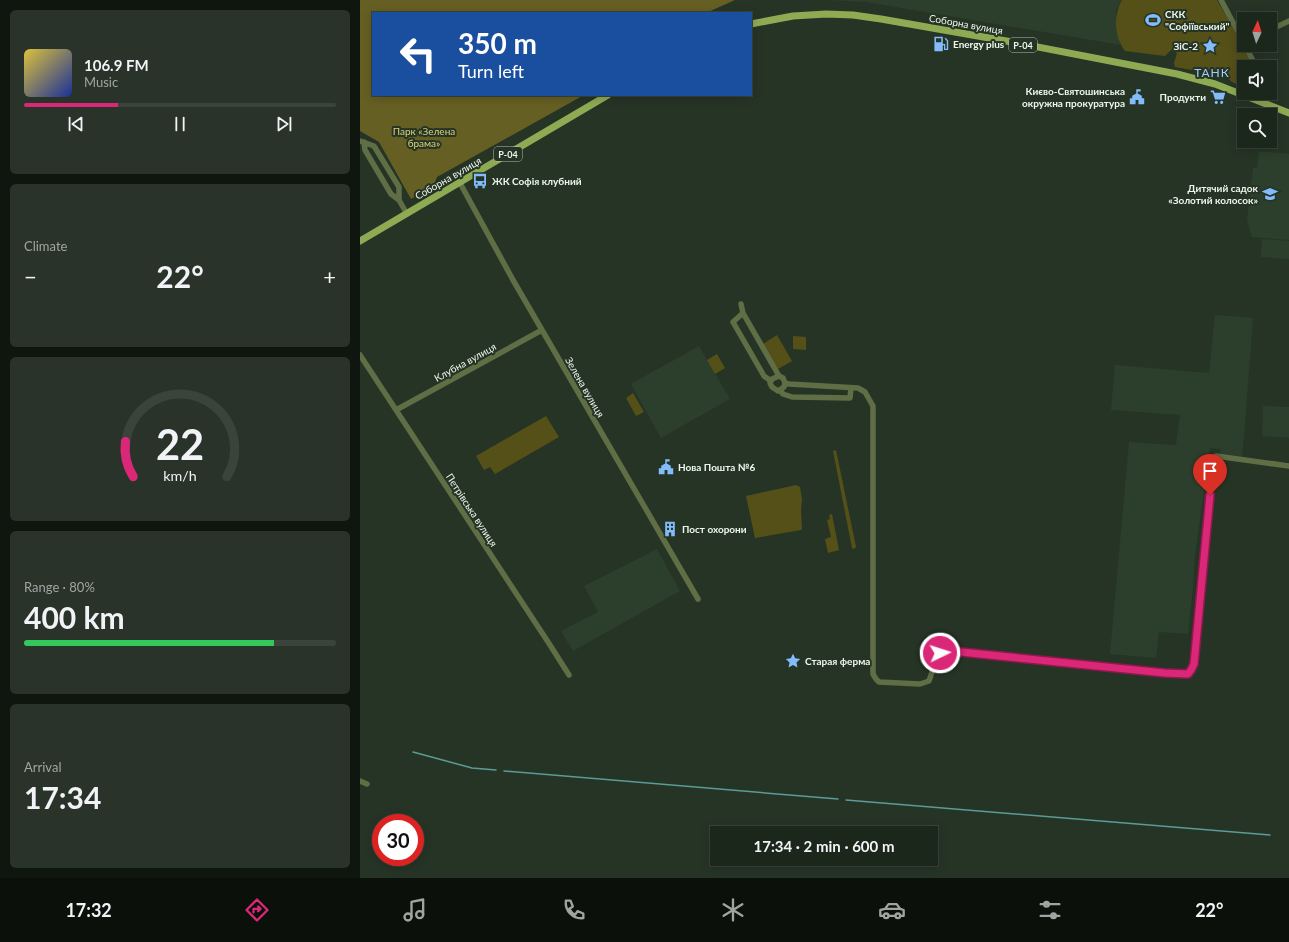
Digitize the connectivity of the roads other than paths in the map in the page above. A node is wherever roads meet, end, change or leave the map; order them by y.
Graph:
1 (1220, 0) edge
2 (1289, 21) edge
3 (752, 24) edge
4 (1277, 27) edge
5 (1237, 30) edge
6 (606, 96) edge
7 (1263, 100) edge
8 (1262, 103) junction
9 (1289, 113) edge
10 (362, 141) edge
11 (460, 183) junction
12 (399, 200) junction
13 (407, 214) junction
14 (360, 241) edge
15 (741, 304) dead end
16 (743, 313) junction
17 (542, 330) junction
18 (360, 355) edge
19 (779, 376) junction
20 (771, 380) junction
21 (785, 383) junction
22 (850, 388) junction
23 (780, 390) junction
24 (396, 410) junction
25 (1289, 466) edge
26 (698, 599) dead end
27 (569, 675) dead end
28 (360, 781) edge
29 (367, 784) dead end

1 - 5 street
2 - 4 street
3 - 8 main road, Соборна вулиця / Р-04
6 - 11 main road, Соборна вулиця / Р-04
7 - 8 street
8 - 9 main road, Соборна вулиця / Р-04
10 - 12 street
10 - 12 street
11 - 13 main road, Соборна вулиця / Р-04
11 - 17 street, Зелена вулиця
12 - 13 street
13 - 14 main road, Соборна вулиця / Р-04
15 - 16 street
16 - 19 street
16 - 20 street
17 - 24 street, Клубна вулиця
17 - 26 street, Зелена вулиця
18 - 24 street, Петрівська вулиця
19 - 20 street
19 - 21 street
20 - 23 street
21 - 22 street
21 - 23 street
22 - 23 street
22 - 25 street
24 - 27 street, Петрівська вулиця
28 - 29 street

